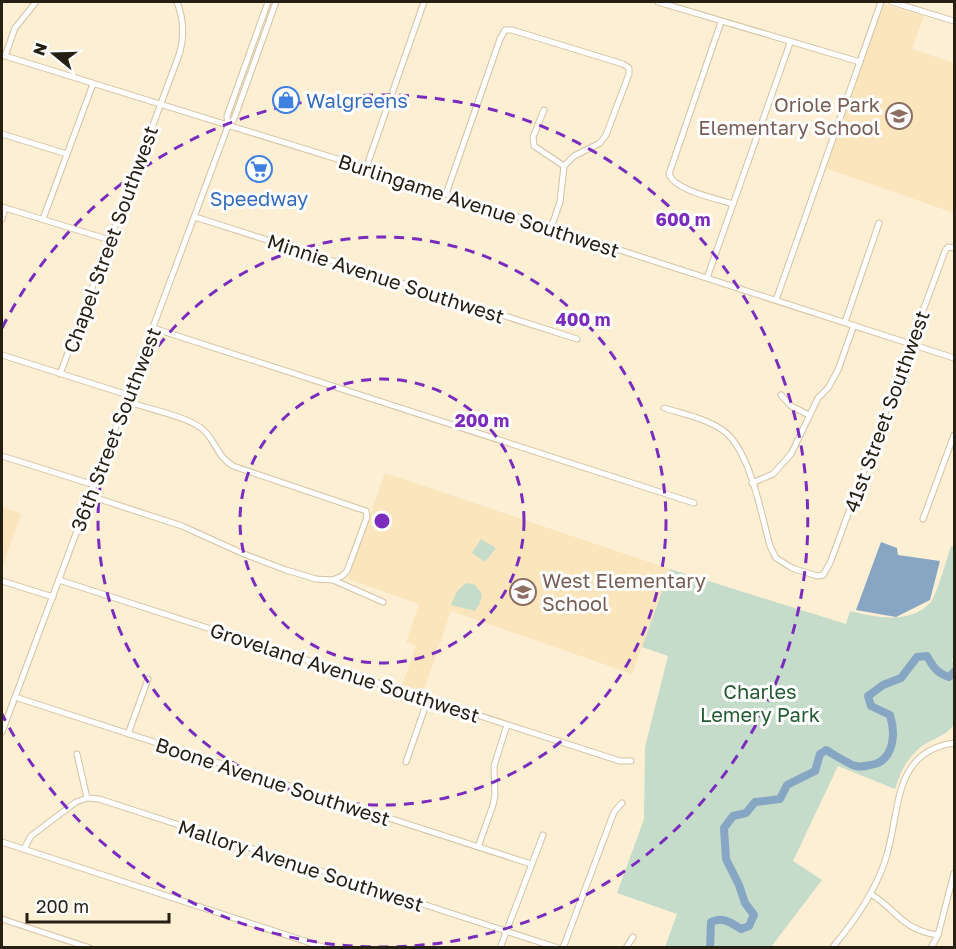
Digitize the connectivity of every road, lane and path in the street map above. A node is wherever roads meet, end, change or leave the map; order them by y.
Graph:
1 (36, 2) edge
2 (177, 2) edge
3 (268, 2) edge
4 (276, 2) edge
5 (424, 2) edge
6 (658, 2) edge
7 (878, 2) edge
8 (892, 2) edge
9 (954, 21) edge
10 (721, 22) junction
11 (254, 42) junction
12 (790, 43) junction
13 (3, 55) edge
14 (860, 62) junction
15 (253, 66) junction
16 (93, 84) junction
17 (161, 104) junction
18 (544, 110) dead end
19 (228, 126) junction
20 (2, 134) edge
21 (67, 154) junction
22 (564, 166) junction
23 (366, 168) junction
24 (446, 194) junction
25 (733, 204) junction
26 (4, 207) edge
27 (195, 217) junction
28 (2, 219) edge
29 (43, 219) junction
30 (879, 223) dead end
31 (551, 228) junction
32 (110, 240) junction
33 (951, 247) edge
34 (707, 278) junction
35 (776, 300) junction
36 (845, 322) junction
37 (854, 325) junction
38 (153, 328) junction
39 (578, 339) dead end
40 (911, 344) junction
41 (2, 355) edge
42 (954, 358) edge
43 (60, 374) junction
44 (781, 395) dead end
45 (127, 398) junction
46 (664, 408) dead end
47 (809, 415) junction
48 (954, 435) edge
49 (2, 456) edge
50 (752, 483) junction
51 (94, 485) junction
52 (90, 496) junction
53 (694, 503) dead end
54 (923, 519) dead end
55 (59, 580) junction
56 (333, 580) junction
57 (2, 581) edge
58 (52, 597) junction
59 (383, 602) dead end
60 (148, 680) dead end
61 (15, 697) junction
62 (429, 699) junction
63 (2, 706) edge
64 (10, 709) junction
65 (507, 725) junction
66 (2, 732) edge
67 (128, 734) junction
68 (954, 743) edge
69 (77, 753) dead end
70 (631, 761) dead end
71 (406, 762) dead end
72 (87, 798) junction
73 (622, 803) dead end
74 (543, 835) dead end
75 (2, 842) edge
76 (478, 847) junction
77 (24, 849) junction
78 (531, 864) junction
79 (954, 873) edge
80 (871, 894) junction
81 (2, 919) edge
82 (507, 931) junction
83 (938, 935) junction
84 (633, 937) dead end
85 (90, 948) edge
86 (326, 948) edge
87 (500, 948) edge
88 (558, 948) edge
89 (563, 948) edge
90 (626, 948) edge
91 (832, 948) edge
92 (931, 948) edge

1 - 13 street
2 - 17 street, Chapel Street Southwest
3 - 11 street, 36th Street Southwest
4 - 15 street, 36th Street Southwest
5 - 23 street
6 - 10 street
7 - 14 street
8 - 9 street
10 - 12 street
10 - 25 street
11 - 15 street
11 - 19 street, 36th Street Southwest
12 - 14 street
12 - 25 street
13 - 16 street, Burlingame Avenue Southwest
14 - 35 street
15 - 19 street, 36th Street Southwest
16 - 17 street, Burlingame Avenue Southwest
16 - 21 street
17 - 19 street, Burlingame Avenue Southwest
17 - 32 street, Chapel Street Southwest
18 - 22 street
19 - 23 street, Burlingame Avenue Southwest
19 - 27 street, 36th Street Southwest
20 - 21 street
21 - 29 street
22 - 24 street
22 - 31 street
23 - 24 street, Burlingame Avenue Southwest
24 - 31 street, Burlingame Avenue Southwest
25 - 34 street
26 - 28 street
26 - 29 street
27 - 38 street, 36th Street Southwest
27 - 39 street, Minnie Avenue Southwest
29 - 32 street
30 - 36 street
31 - 34 street, Burlingame Avenue Southwest
32 - 43 street, Chapel Street Southwest
33 - 40 street, 41st Street Southwest
34 - 35 street, Burlingame Avenue Southwest
35 - 36 street, Burlingame Avenue Southwest
36 - 37 street, Burlingame Avenue Southwest
37 - 40 street, Burlingame Avenue Southwest
37 - 47 street
38 - 45 street, 36th Street Southwest
38 - 53 street
40 - 42 street, Burlingame Avenue Southwest
40 - 50 street, 41st Street Southwest
41 - 43 street
43 - 45 street
44 - 47 street
45 - 51 street, 36th Street Southwest
45 - 56 street
46 - 50 street
47 - 50 street
48 - 54 street
49 - 51 street
51 - 52 street, 36th Street Southwest
52 - 55 street, 36th Street Southwest
52 - 56 street
55 - 58 street, 36th Street Southwest
55 - 62 street, Groveland Avenue Southwest
56 - 59 street
57 - 58 street
58 - 61 street, 36th Street Southwest
60 - 67 street
61 - 64 street, 36th Street Southwest
61 - 67 street, Boone Avenue Southwest
62 - 65 street, Groveland Avenue Southwest
62 - 71 street
63 - 64 street
64 - 66 street, 36th Street Southwest
65 - 70 street, Groveland Avenue Southwest
65 - 76 street
67 - 76 street, Boone Avenue Southwest
68 - 80 street
69 - 72 street
72 - 77 street
72 - 82 street, Mallory Avenue Southwest
73 - 89 street
74 - 78 street
75 - 77 street
76 - 78 street, Boone Avenue Southwest
77 - 86 street
78 - 82 street
79 - 83 street
80 - 83 street
80 - 91 street
81 - 85 street
82 - 87 street
82 - 88 street, Mallory Avenue Southwest
83 - 92 street
84 - 90 street

